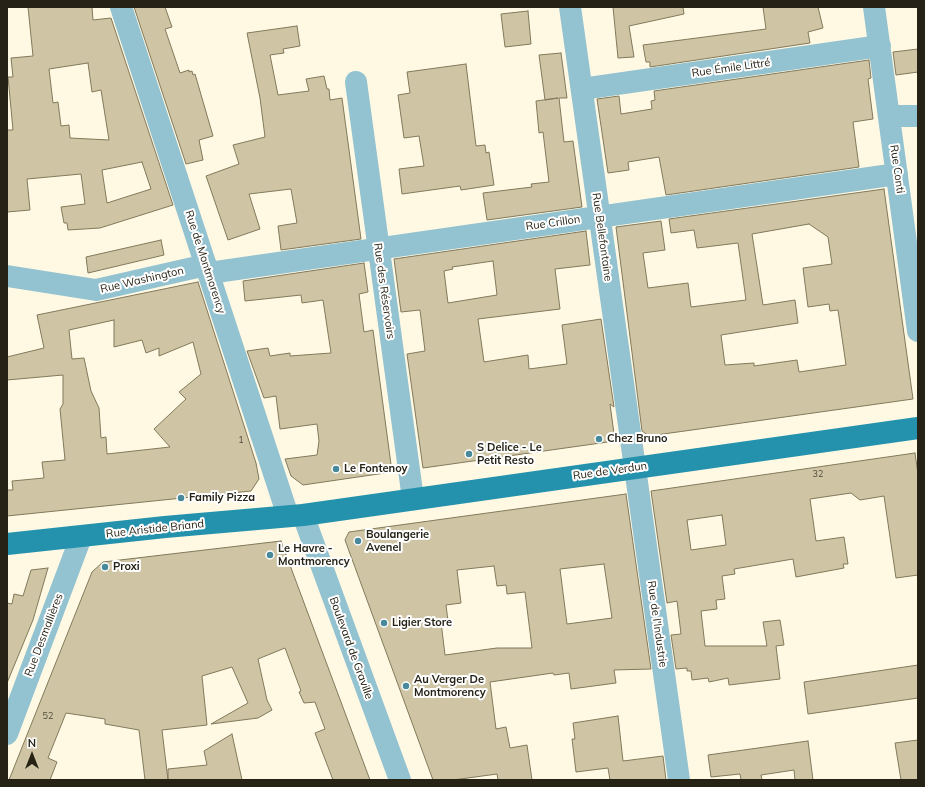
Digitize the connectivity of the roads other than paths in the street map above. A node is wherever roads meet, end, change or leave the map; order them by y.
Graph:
1 (121, 7) edge
2 (570, 7) edge
3 (874, 7) edge
4 (880, 46) junction
5 (356, 82) dead end
6 (582, 89) junction
7 (890, 116) junction
8 (918, 116) edge
9 (898, 174) junction
10 (600, 217) junction
11 (378, 247) junction
12 (207, 269) junction
13 (7, 276) edge
14 (918, 331) edge
15 (918, 428) edge
16 (634, 468) junction
17 (413, 499) junction
18 (295, 516) junction
19 (81, 537) junction
20 (7, 544) edge
21 (7, 734) edge
22 (400, 780) edge
23 (679, 780) edge

1 - 12 street, Rue de Montmorency
2 - 6 street, Rue Bellefontaine
3 - 4 street, Rue Conti
4 - 6 street, Rue Émile Littré
4 - 7 street, Rue Conti
5 - 11 street, Rue des Réservoirs
6 - 10 street, Rue Bellefontaine
7 - 8 street
7 - 9 street, Rue Conti
9 - 10 street, Rue Crillon
9 - 14 street, Rue Conti
10 - 11 street, Rue Crillon
10 - 16 street, Rue Bellefontaine
11 - 12 street, Rue Crillon
11 - 17 street, Rue des Réservoirs
12 - 13 street, Rue Washington
12 - 18 street, Rue de Montmorency
15 - 16 main road, Rue de Verdun
16 - 17 main road, Rue de Verdun
16 - 23 street, Rue de l'Industrie
17 - 18 main road, Rue de Verdun
18 - 19 main road, Rue Aristide Briand
18 - 22 street, Boulevard de Graville
19 - 20 main road, Rue Aristide Briand
19 - 21 street, Rue Desmallières

